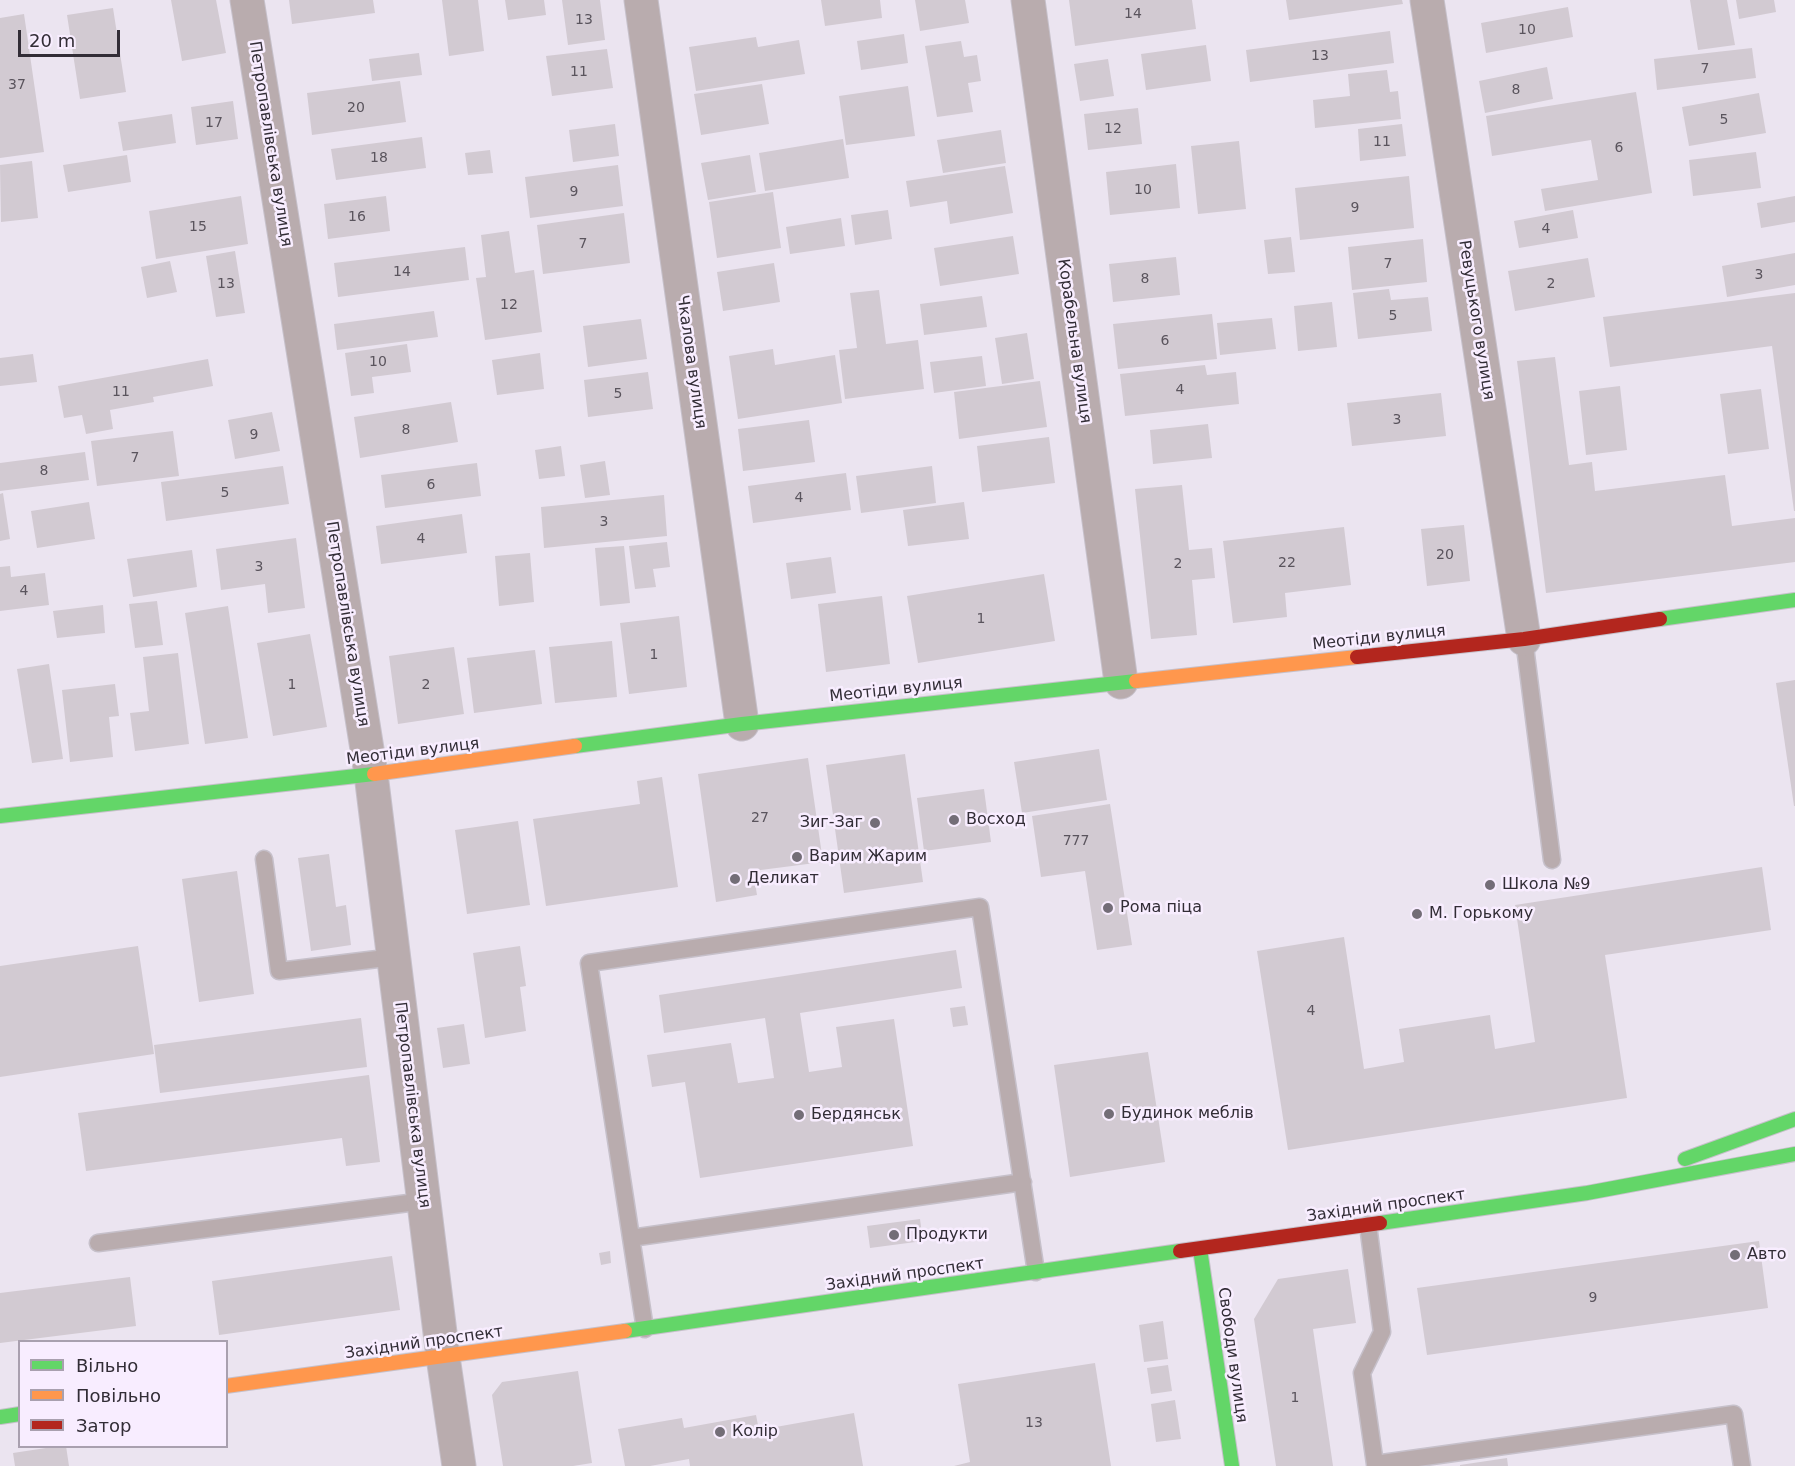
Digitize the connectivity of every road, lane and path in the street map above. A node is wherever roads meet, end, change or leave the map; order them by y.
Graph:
1 (247, 0) edge
2 (641, 0) edge
3 (1028, 0) edge
4 (1427, 0) edge
5 (1795, 600) edge
6 (1524, 639) junction
7 (1120, 682) junction
8 (742, 724) junction
9 (371, 774) junction
10 (0, 816) edge
11 (264, 859) dead end
12 (1552, 860) dead end
13 (394, 957) junction
14 (1795, 1119) edge
15 (1795, 1154) edge
16 (1023, 1182) junction
17 (1587, 1193) junction
18 (424, 1201) junction
19 (1368, 1225) junction
20 (631, 1238) junction
21 (98, 1243) dead end
22 (1200, 1249) junction
23 (1036, 1272) junction
24 (645, 1329) junction
25 (443, 1357) junction
26 (228, 1386) edge
27 (18, 1414) edge
28 (0, 1417) edge
29 (459, 1466) edge
30 (1232, 1466) edge
31 (1742, 1466) edge

1 - 9 street, Петропавлівська вулиця
2 - 8 street, Чкалова вулиця
3 - 7 street, Корабельна вулиця
4 - 6 street, Ревуцького вулиця
5 - 6 main road, Меотіди вулиця
6 - 7 main road, Меотіди вулиця
6 - 12 lane
7 - 8 main road, Меотіди вулиця
8 - 9 main road, Меотіди вулиця
9 - 10 main road, Меотіди вулиця
9 - 13 street, Петропавлівська вулиця
11 - 13 lane
13 - 18 street, Петропавлівська вулиця
14 - 17 main road, Західний проспект
15 - 17 main road, Західний проспект
16 - 20 lane
16 - 20 lane
16 - 23 lane
17 - 19 main road, Західний проспект
18 - 21 lane
18 - 25 street, Петропавлівська вулиця
19 - 22 main road, Західний проспект
19 - 31 lane
20 - 24 lane
22 - 23 main road, Західний проспект
22 - 30 main road, Свободи вулиця
23 - 24 main road, Західний проспект
24 - 25 main road, Західний проспект
25 - 26 main road, Західний проспект
25 - 29 street, Петропавлівська вулиця
27 - 28 main road

